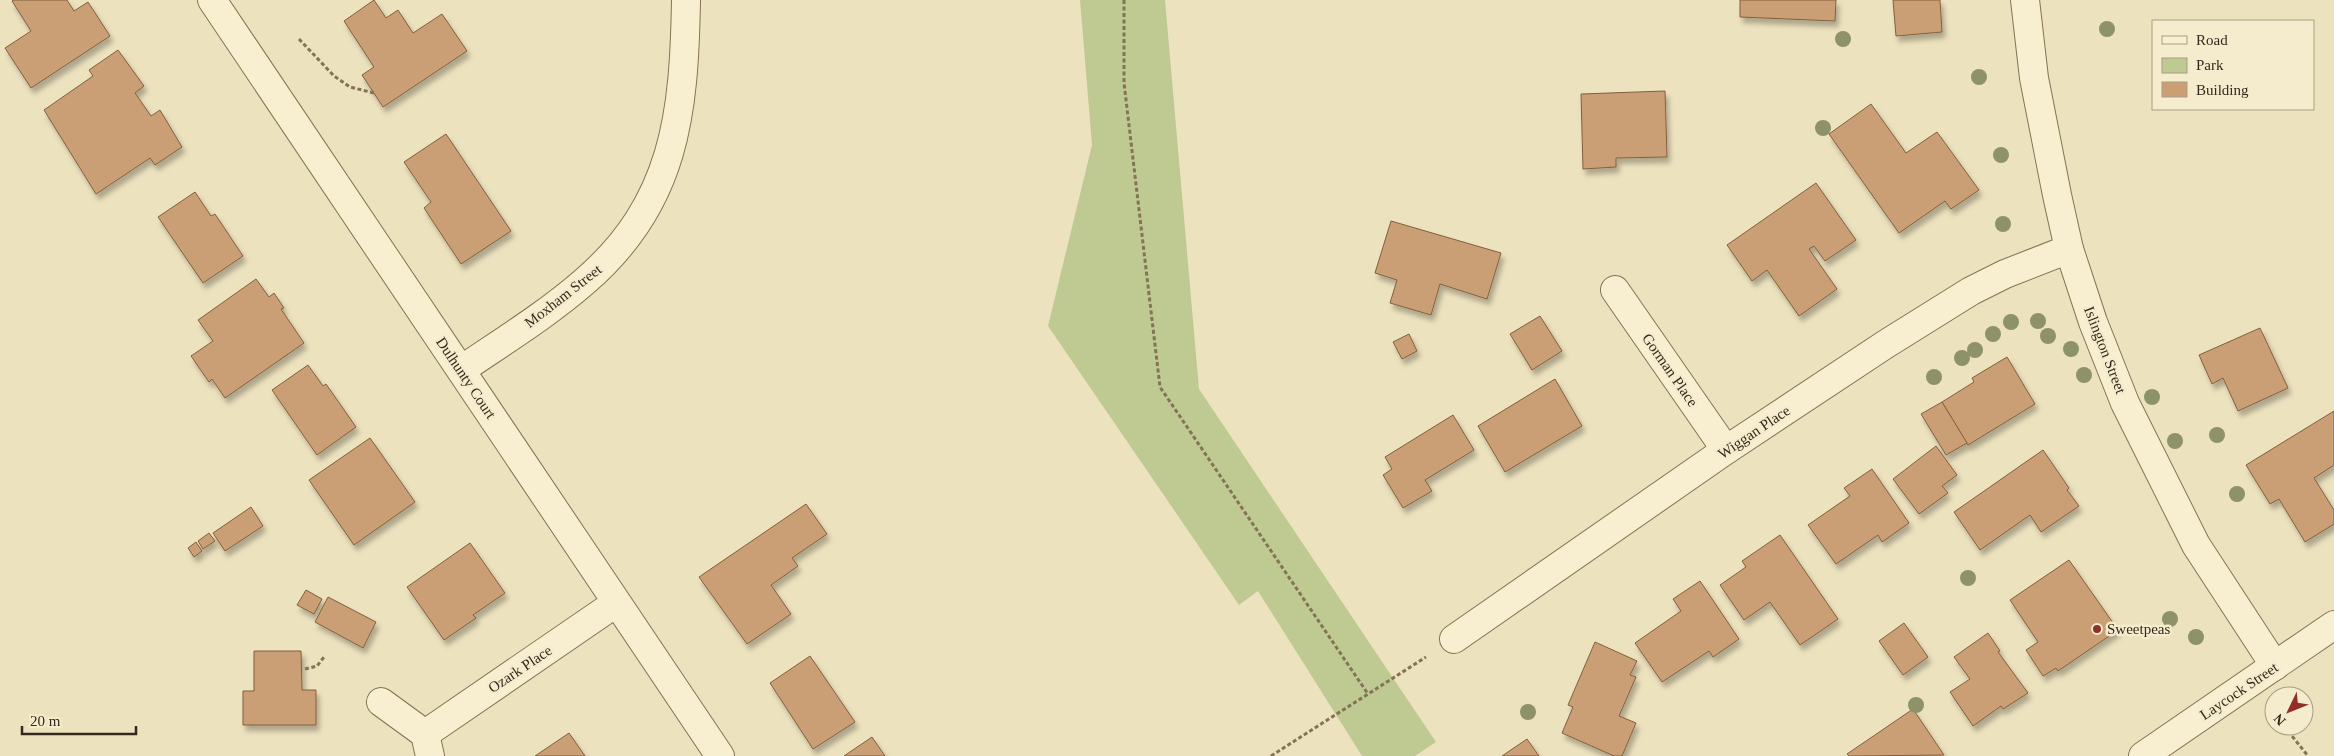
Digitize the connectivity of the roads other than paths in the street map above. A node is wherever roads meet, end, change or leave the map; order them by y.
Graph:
1 (212, 0) edge
2 (686, 0) edge
3 (2025, 0) edge
4 (2068, 250) junction
5 (1615, 290) dead end
6 (461, 370) junction
7 (1726, 450) junction
8 (616, 603) junction
9 (2334, 625) edge
10 (1454, 639) road end
11 (2275, 666) junction
12 (381, 702) dead end
13 (427, 745) edge
14 (720, 756) edge
15 (2143, 756) edge

1 - 6 street, Dulhunty Court
2 - 6 street, Moxham Street
3 - 4 street, Islington Street
4 - 7 street, Wiggan Place
4 - 11 street, Islington Street
5 - 7 street, Gorman Place
6 - 8 street, Dulhunty Court
7 - 10 street, Wiggan Place
8 - 13 street, Ozark Place
8 - 14 street, Dulhunty Court
9 - 11 street, Laycock Street
11 - 15 street, Laycock Street
12 - 13 street, Ozark Place

